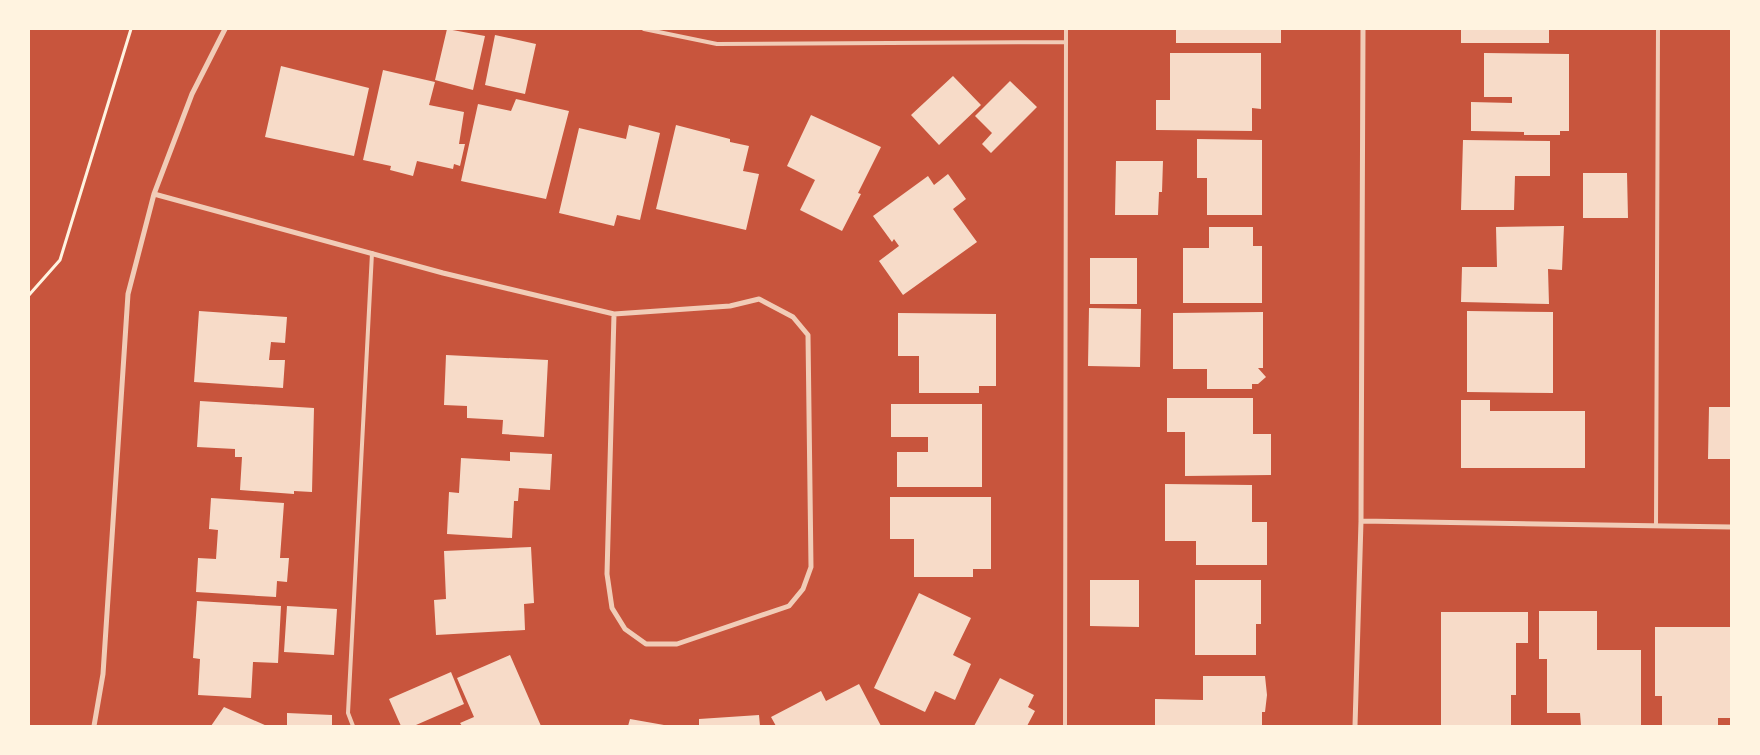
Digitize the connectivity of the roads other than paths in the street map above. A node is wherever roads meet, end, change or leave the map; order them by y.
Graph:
1 (225, 29) edge
2 (644, 29) edge
3 (1066, 29) edge
4 (1363, 29) edge
5 (1658, 29) edge
6 (1066, 42) junction
7 (154, 194) junction
8 (372, 253) junction
9 (614, 314) junction
10 (1361, 521) junction
11 (1656, 526) junction
12 (1731, 527) edge
13 (94, 726) edge
14 (353, 726) edge
15 (1065, 726) edge
16 (1355, 726) edge

1 - 7 street
2 - 6 lane
3 - 6 lane
4 - 10 street
5 - 11 lane
6 - 15 lane
7 - 8 street
7 - 13 street
8 - 9 street
8 - 14 lane
9 - 9 street
10 - 11 street
10 - 16 street
11 - 12 street

